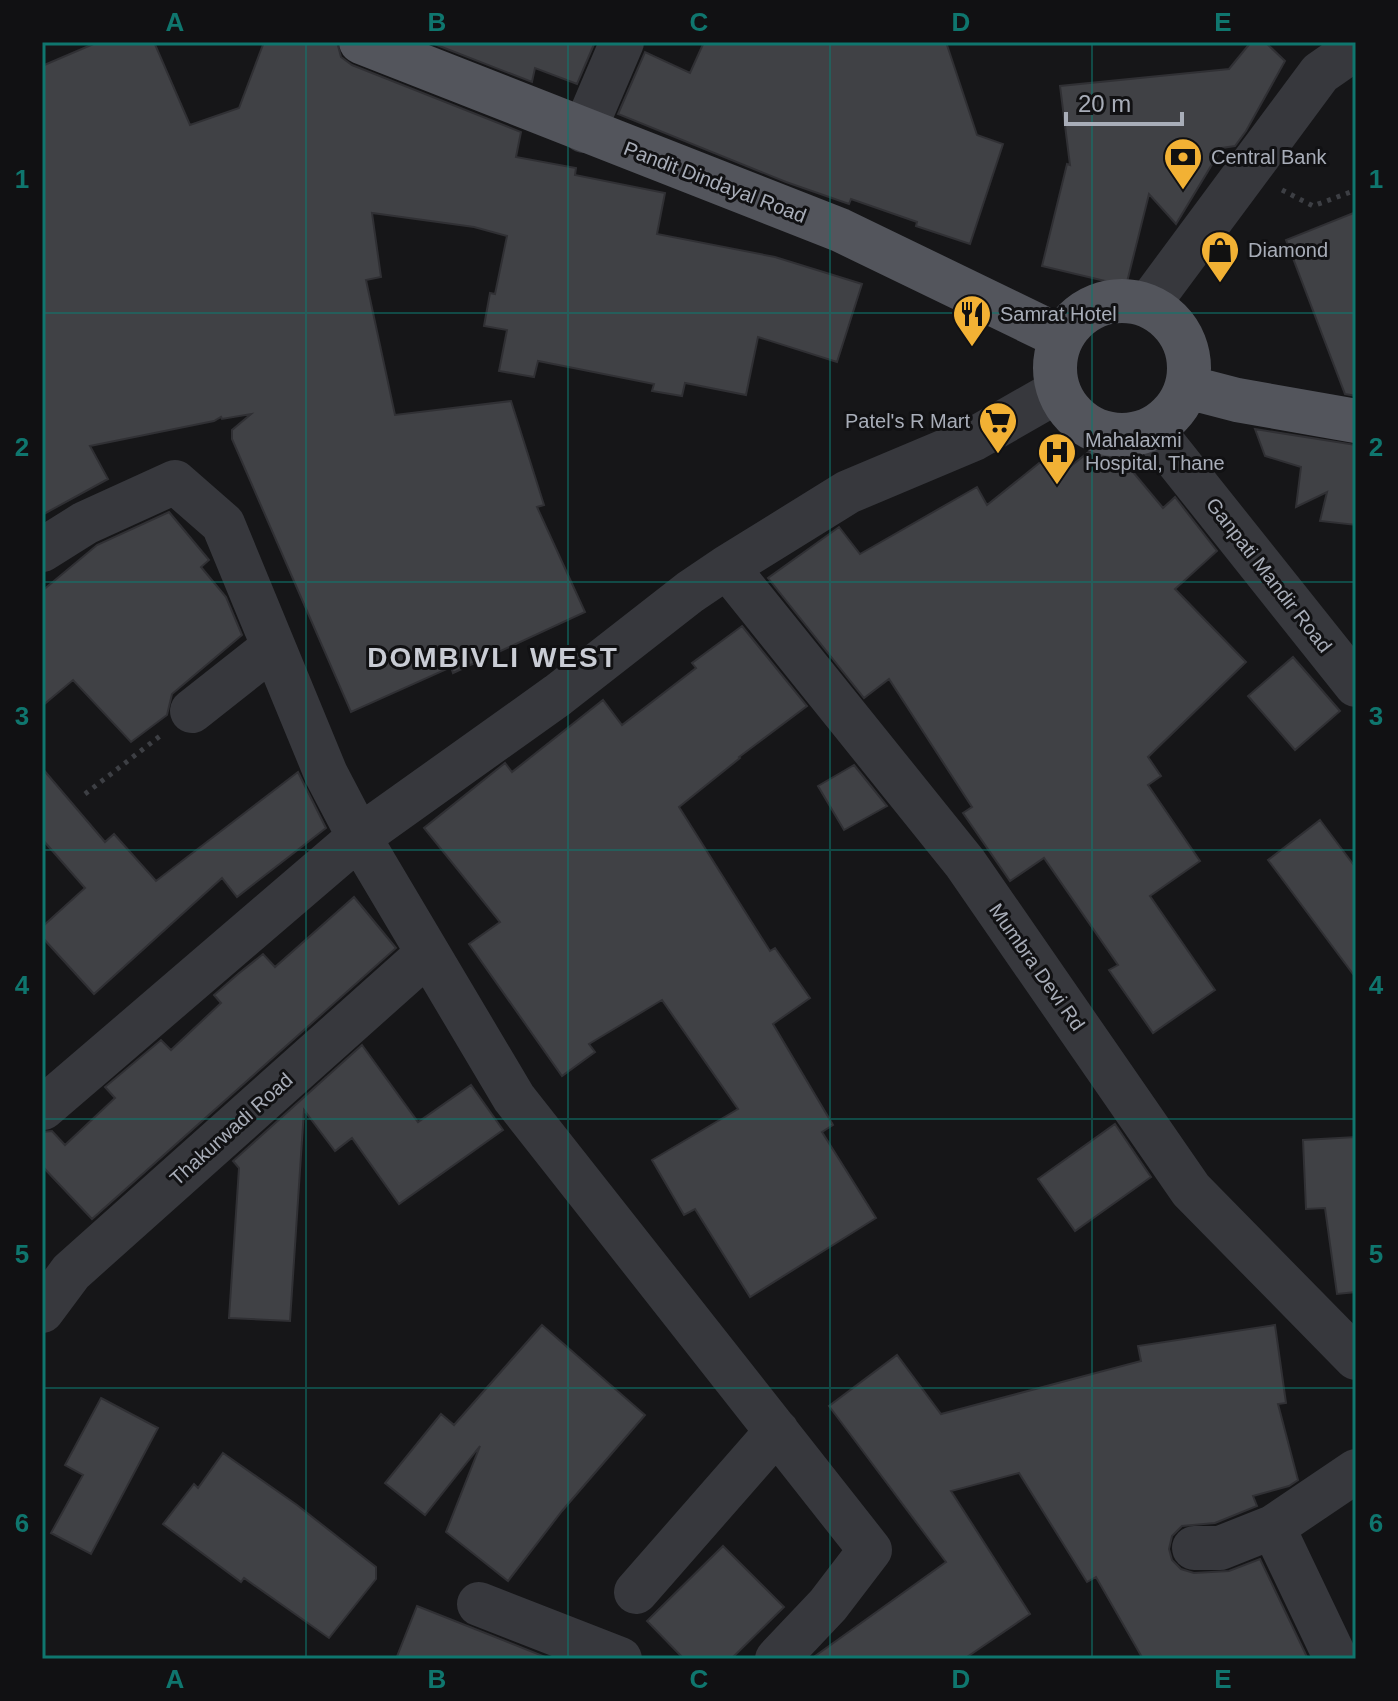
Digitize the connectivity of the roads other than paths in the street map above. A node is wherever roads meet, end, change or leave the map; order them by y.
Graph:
1 (361, 42) edge
2 (622, 42) edge
3 (1356, 48) edge
4 (1310, 57) edge
5 (584, 131) junction
6 (1148, 305) junction
7 (1061, 337) junction
8 (1187, 387) junction
9 (1058, 391) junction
10 (1356, 421) edge
11 (1152, 429) junction
12 (42, 550) edge
13 (727, 567) junction
14 (273, 647) junction
15 (1356, 685) edge
16 (192, 711) road end
17 (359, 837) junction
18 (427, 954) junction
19 (43, 1108) edge
20 (42, 1311) edge
21 (1356, 1358) edge
22 (777, 1431) junction
23 (1356, 1471) edge
24 (1273, 1527) junction
25 (1194, 1548) dead end
26 (636, 1592) dead end
27 (479, 1604) dead end
28 (559, 1648) edge
29 (620, 1659) edge
30 (777, 1659) edge
31 (1336, 1659) edge

1 - 5 main road, Pandit Dindayal Road
2 - 5 street
3 - 4 street
4 - 6 street
5 - 7 main road, Pandit Dindayal Road
6 - 7 main road
6 - 8 main road
7 - 9 main road
8 - 10 main road
8 - 11 main road
9 - 11 main road
9 - 13 street
11 - 15 street, Ganpati Mandir Road
12 - 14 street
13 - 17 street
13 - 21 street, Mumbra Devi Rd
14 - 16 street
14 - 17 street
17 - 18 street
17 - 19 street
18 - 20 street, Thakurwadi Road
18 - 22 street
22 - 26 street
22 - 30 street
23 - 24 street
24 - 25 street
24 - 31 street
27 - 28 street
28 - 29 street

